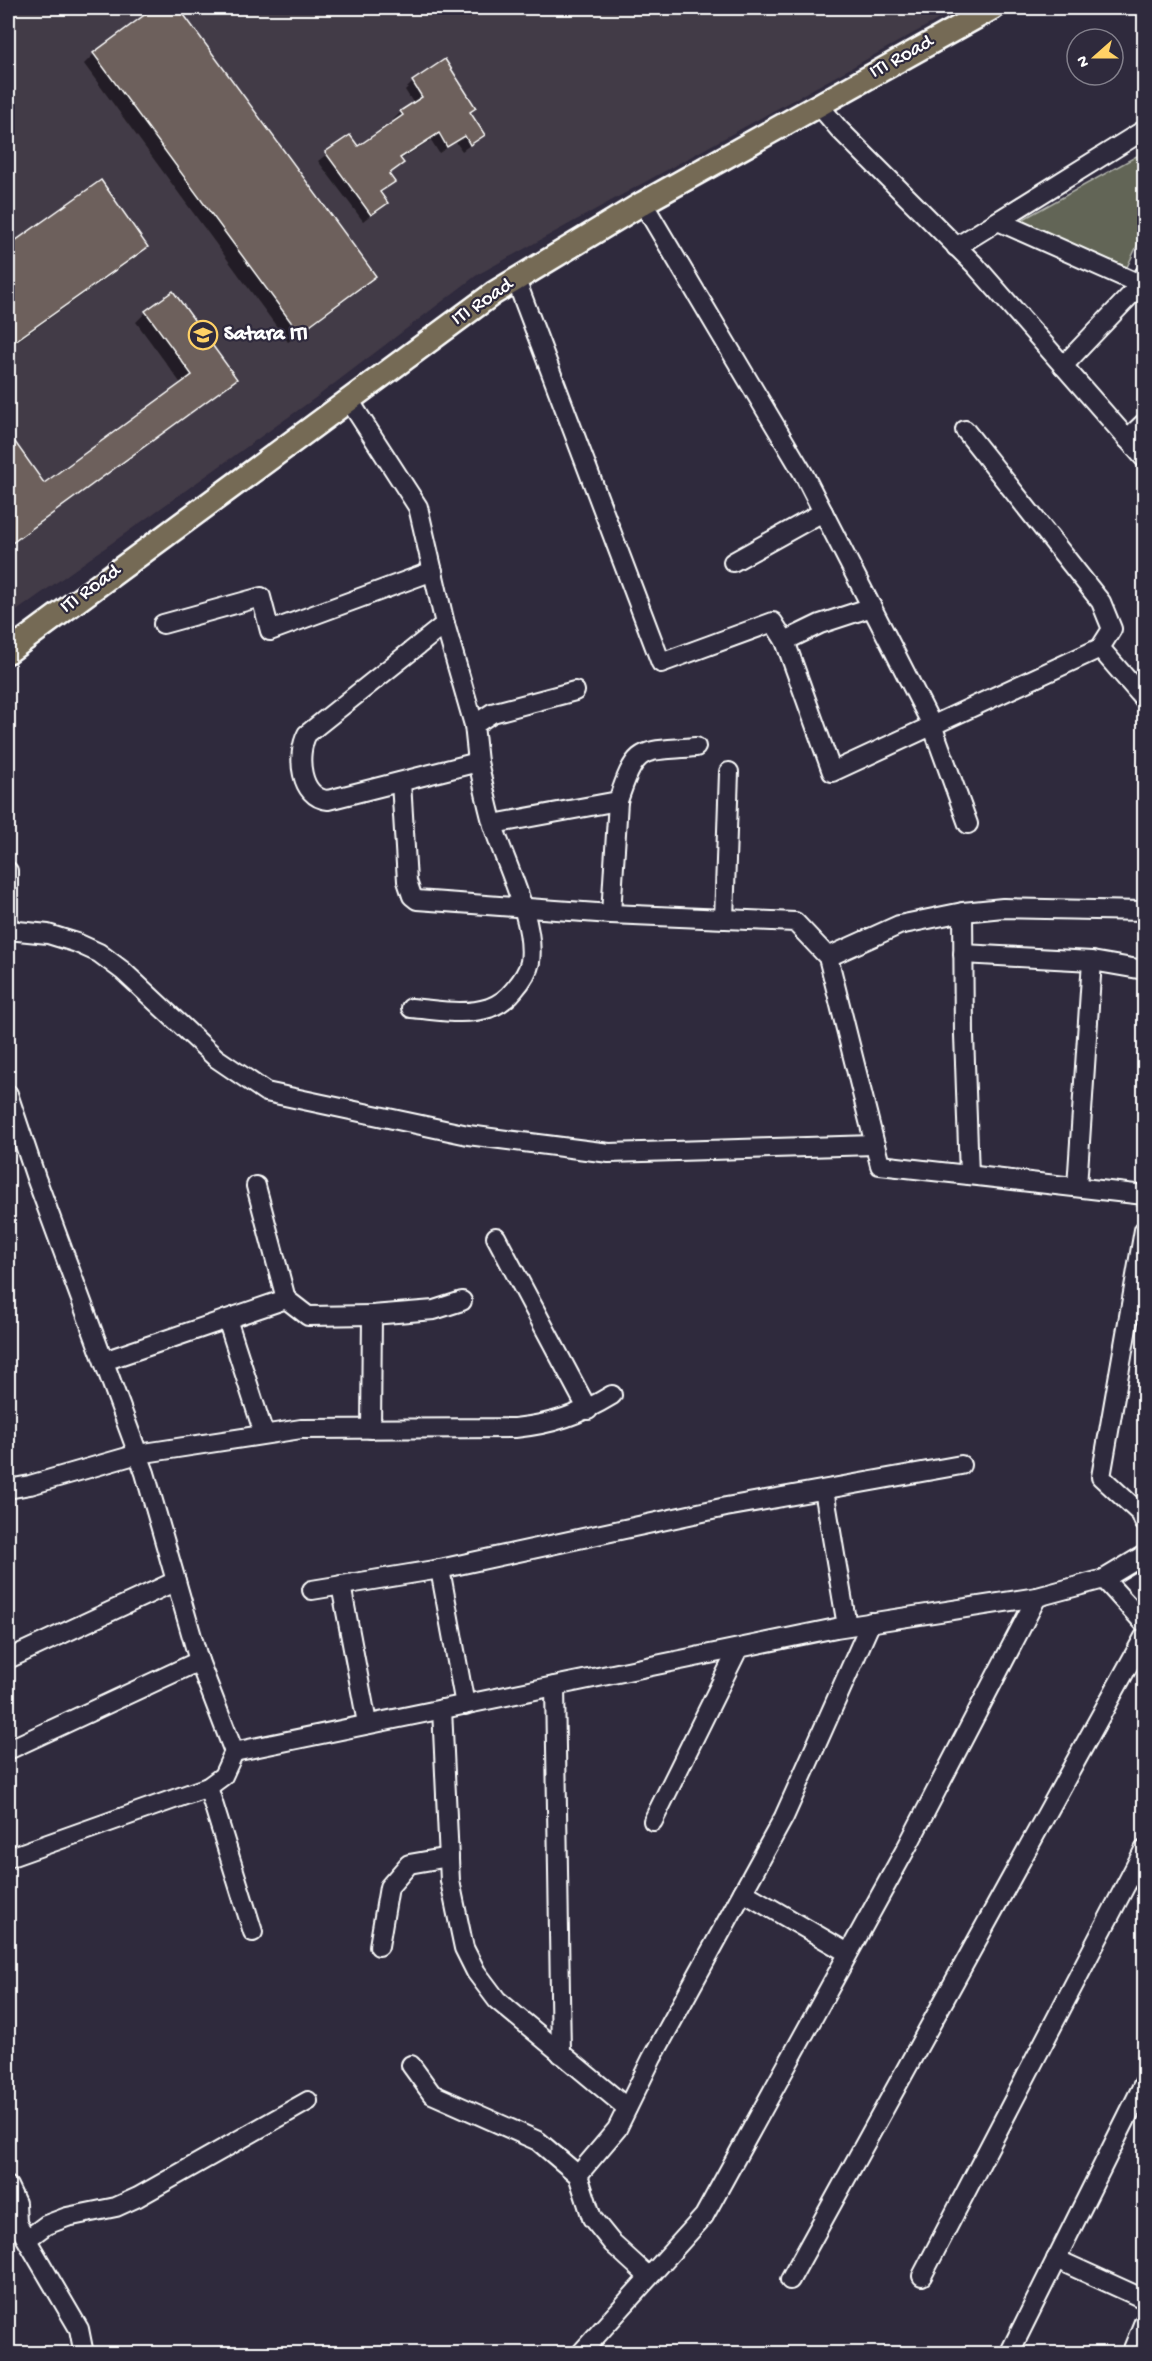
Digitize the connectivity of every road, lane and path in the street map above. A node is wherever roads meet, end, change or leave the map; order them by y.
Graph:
1 (993, 8) edge
2 (818, 104) junction
3 (1144, 130) edge
4 (643, 203) junction
5 (998, 221) junction
6 (956, 247) junction
7 (516, 280) junction
8 (1143, 282) edge
9 (1063, 366) junction
10 (349, 400) junction
11 (1144, 423) edge
12 (965, 430) dead end
13 (1127, 439) junction
14 (1144, 458) edge
15 (823, 512) junction
16 (733, 562) dead end
17 (433, 571) junction
18 (872, 607) junction
19 (163, 624) dead end
20 (446, 624) junction
21 (785, 641) junction
22 (1100, 648) junction
23 (8, 652) edge
24 (575, 691) dead end
25 (1144, 699) edge
26 (474, 725) junction
27 (932, 725) junction
28 (696, 747) dead end
29 (478, 762) junction
30 (729, 772) dead end
31 (401, 782) junction
32 (618, 801) junction
33 (493, 824) junction
34 (968, 824) dead end
35 (8, 871) edge
36 (8, 894) edge
37 (523, 908) junction
38 (1144, 911) edge
39 (963, 912) junction
40 (611, 914) junction
41 (724, 919) junction
42 (8, 931) edge
43 (963, 954) junction
44 (828, 957) junction
45 (1092, 961) junction
46 (1144, 970) edge
47 (411, 1008) dead end
48 (8, 1094) edge
49 (875, 1145) junction
50 (969, 1175) junction
51 (256, 1186) dead end
52 (1077, 1187) junction
53 (1144, 1195) edge
54 (1144, 1230) edge
55 (496, 1237) dead end
56 (286, 1299) junction
57 (462, 1301) dead end
58 (372, 1315) junction
59 (227, 1319) junction
60 (104, 1361) junction
61 (612, 1395) dead end
62 (588, 1410) junction
63 (371, 1429) junction
64 (264, 1434) junction
65 (138, 1454) junction
66 (961, 1465) dead end
67 (8, 1489) edge
68 (824, 1490) junction
69 (1144, 1522) edge
70 (1144, 1555) edge
71 (440, 1569) junction
72 (1104, 1579) junction
73 (176, 1581) junction
74 (341, 1585) junction
75 (312, 1590) dead end
76 (1036, 1597) junction
77 (871, 1622) junction
78 (1144, 1623) edge
79 (848, 1626) junction
80 (1144, 1637) edge
81 (738, 1648) junction
82 (8, 1659) edge
83 (199, 1661) junction
84 (555, 1686) junction
85 (465, 1705) junction
86 (442, 1709) junction
87 (367, 1724) junction
88 (8, 1750) edge
89 (234, 1752) junction
90 (208, 1787) junction
91 (654, 1821) dead end
92 (1144, 1850) edge
93 (448, 1857) junction
94 (8, 1858) edge
95 (743, 1892) junction
96 (253, 1932) dead end
97 (379, 1946) dead end
98 (848, 1953) junction
99 (561, 2054) junction
100 (411, 2065) dead end
101 (1144, 2083) edge
102 (309, 2100) dead end
103 (627, 2108) junction
104 (578, 2175) junction
105 (8, 2186) edge
106 (12, 2220) edge
107 (27, 2239) junction
108 (1056, 2259) junction
109 (922, 2276) dead end
110 (650, 2277) junction
111 (790, 2280) dead end
112 (1144, 2300) edge
113 (1144, 2322) edge
114 (84, 2354) edge
115 (580, 2354) edge
116 (1009, 2354) edge
117 (1131, 2354) edge

1 - 2 main road, ITI Road
2 - 4 main road, ITI Road
2 - 6 street
3 - 5 street
4 - 7 main road, ITI Road
4 - 15 street
5 - 6 street
5 - 8 street
6 - 9 street
7 - 10 main road, ITI Road
7 - 21 street
8 - 9 street
9 - 13 street
10 - 17 street
10 - 23 main road, ITI Road
11 - 13 street
12 - 22 street
13 - 14 street
15 - 16 street
15 - 18 street
17 - 19 street
17 - 20 street
18 - 21 street
18 - 27 street
20 - 26 street
20 - 31 street
21 - 27 street
22 - 25 street
22 - 27 street
24 - 26 street
26 - 29 street
27 - 34 street
28 - 32 street
29 - 31 street
29 - 33 street
30 - 41 street
31 - 37 street
32 - 33 street
32 - 40 street
33 - 37 street
35 - 36 street
36 - 42 street
37 - 40 street
37 - 47 street
38 - 39 street
39 - 43 street
39 - 44 street
40 - 41 street
41 - 44 street
42 - 49 street
43 - 45 street
43 - 50 street
44 - 49 street
45 - 46 street
45 - 52 street
48 - 60 street
49 - 50 street
50 - 52 street
51 - 56 street
52 - 53 street
54 - 69 street
55 - 62 street
56 - 58 street
56 - 59 street
57 - 58 street
58 - 63 street
59 - 60 street
59 - 64 street
60 - 65 street
61 - 62 street
62 - 63 street
63 - 64 street
64 - 65 street
65 - 67 street
65 - 73 street
66 - 68 street
68 - 71 street
68 - 79 street
70 - 72 street
71 - 74 street
71 - 85 street
72 - 76 street
72 - 78 street
73 - 82 street
73 - 83 street
74 - 75 street
74 - 87 street
76 - 77 street
76 - 98 street
77 - 79 street
77 - 95 street
79 - 81 street
80 - 111 street
81 - 84 street
81 - 91 street
83 - 88 street
83 - 89 street
84 - 85 street
84 - 99 street
85 - 86 street
86 - 87 street
86 - 93 street
87 - 89 street
89 - 90 street
90 - 94 street
90 - 96 street
92 - 109 street
93 - 97 street
93 - 99 street
95 - 98 street
95 - 103 street
98 - 110 street
99 - 103 street
100 - 104 street
101 - 108 street
102 - 107 street
103 - 104 street
104 - 110 street
105 - 106 street
106 - 107 street
107 - 114 street
108 - 112 street
108 - 116 street
110 - 115 street
113 - 117 street

